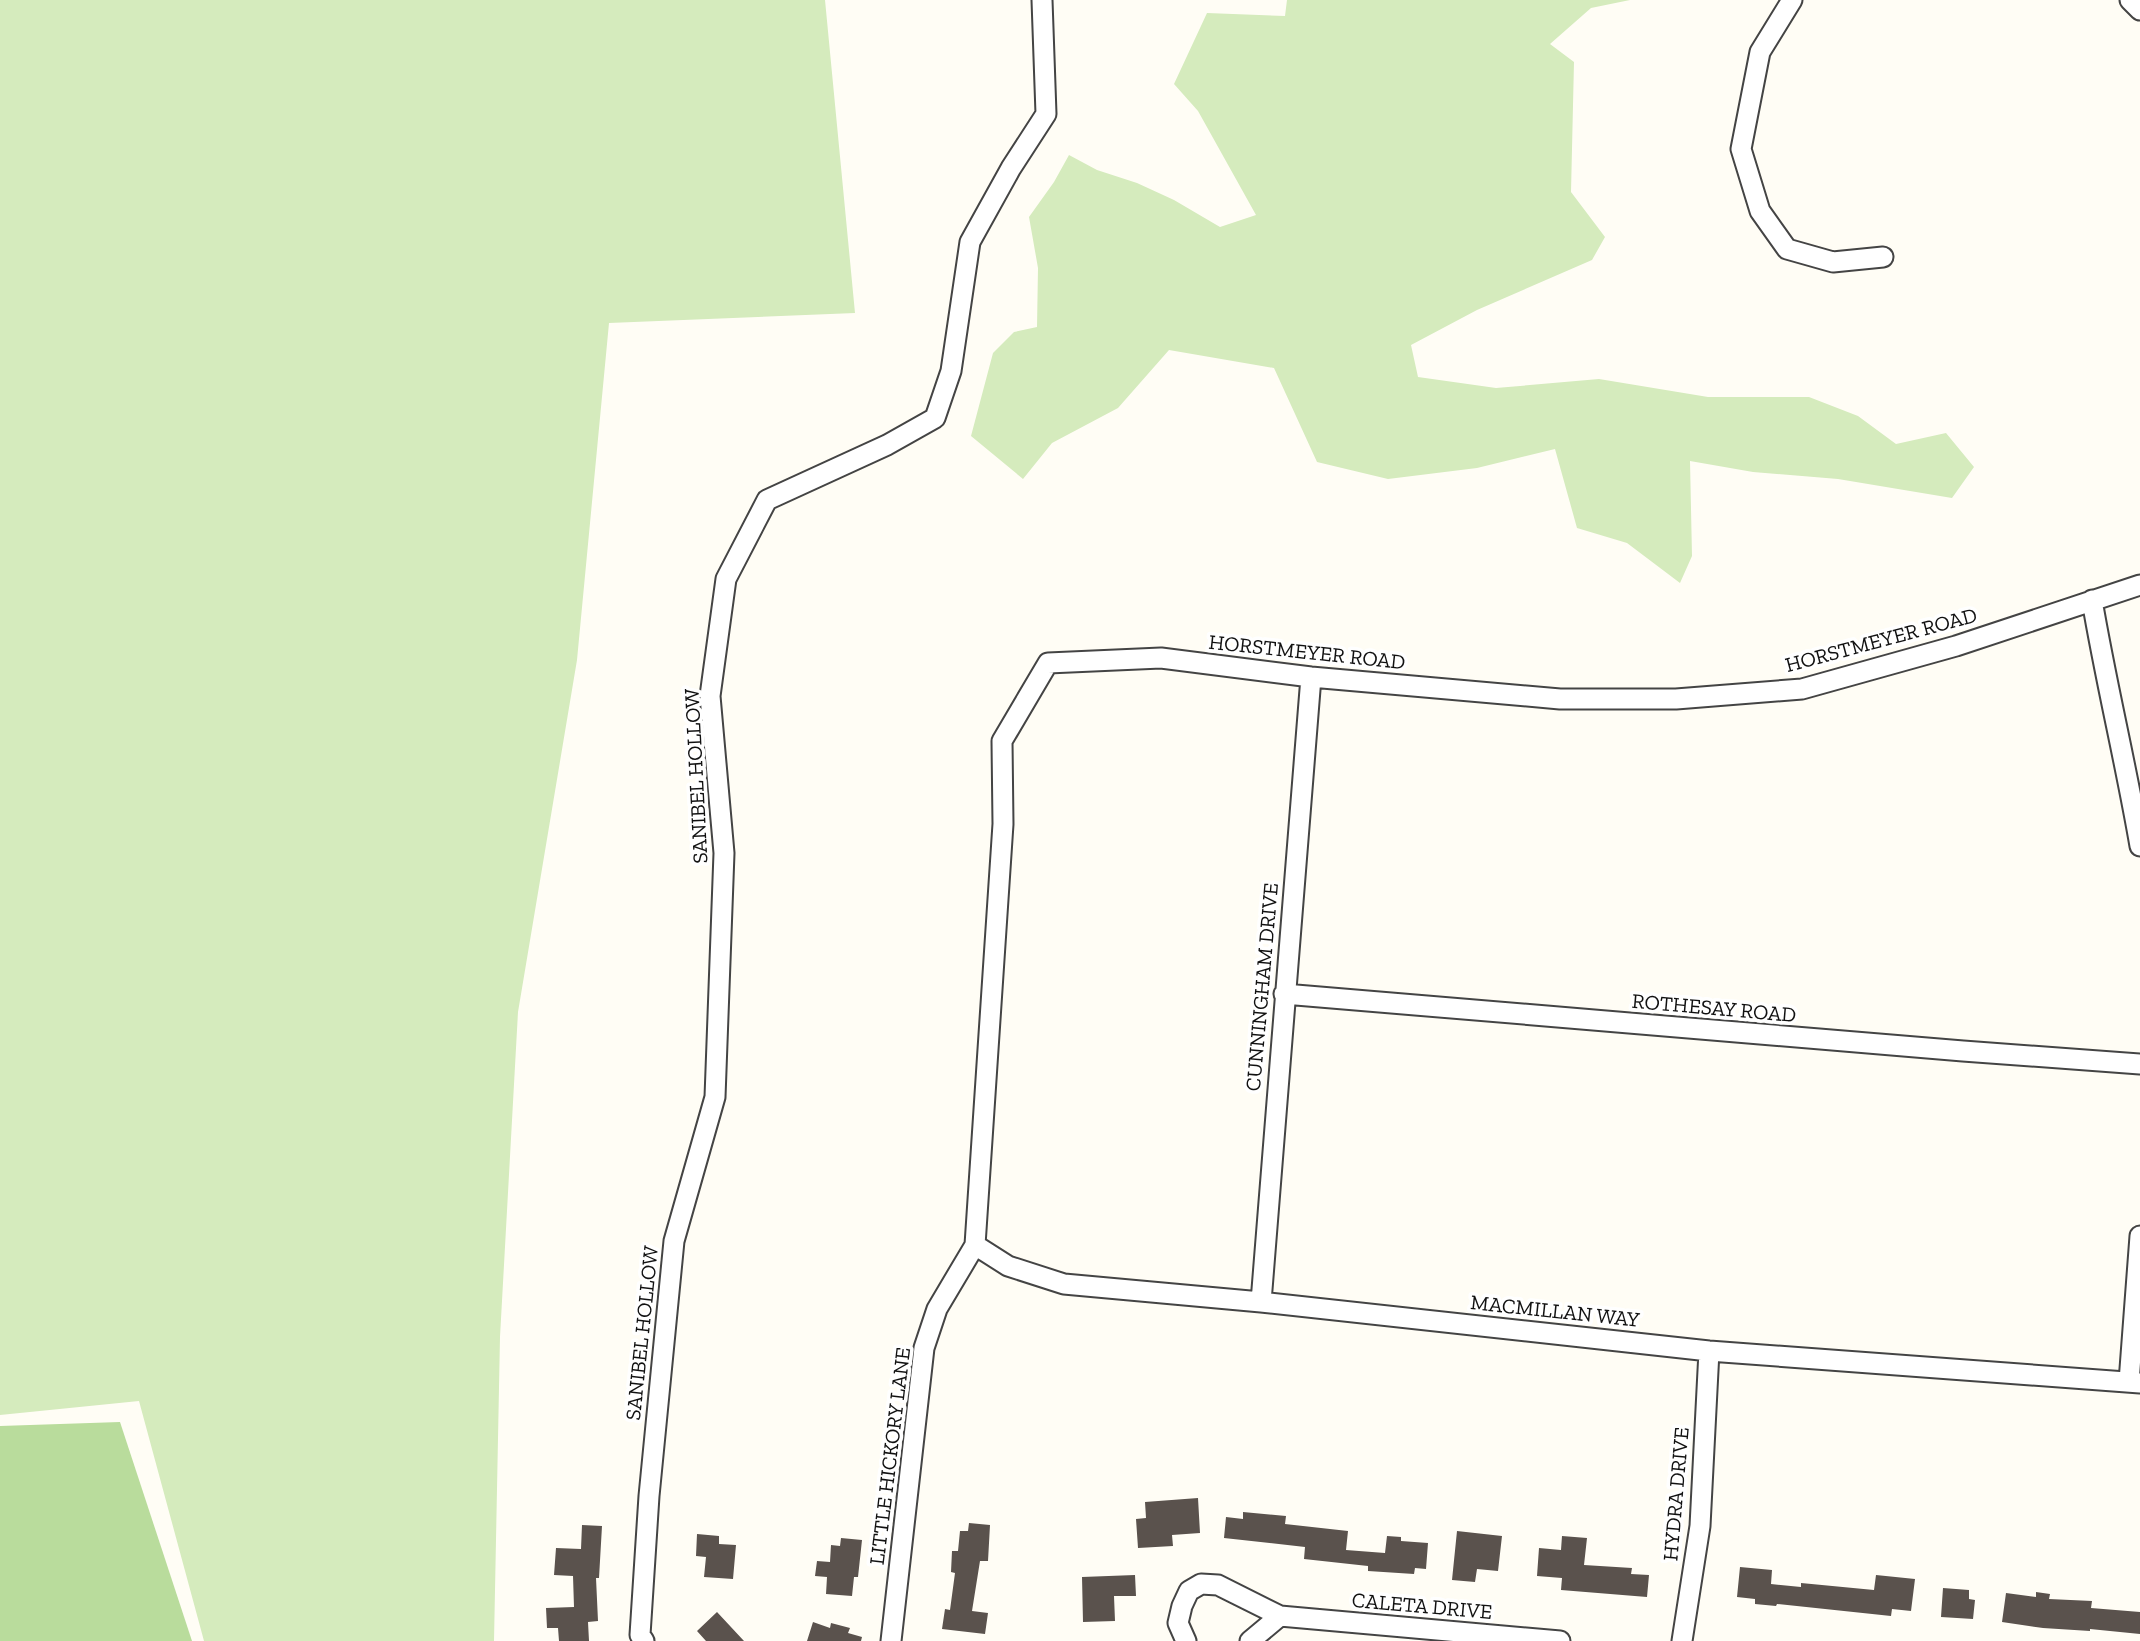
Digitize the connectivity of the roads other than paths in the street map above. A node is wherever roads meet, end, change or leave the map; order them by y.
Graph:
1 (1042, 0) edge
2 (1792, 0) edge
3 (2130, 0) edge
4 (2140, 10) edge
5 (1883, 257) dead end
6 (2140, 585) edge
7 (2092, 600) junction
8 (1311, 677) junction
9 (2140, 846) edge
10 (1284, 993) junction
11 (2140, 1064) edge
12 (2140, 1236) edge
13 (975, 1245) junction
14 (1261, 1302) junction
15 (1709, 1351) junction
16 (2134, 1382) edge
17 (1280, 1616) junction
18 (644, 1641) edge
19 (891, 1641) edge
20 (1186, 1641) edge
21 (1250, 1641) edge
22 (1560, 1641) edge
23 (1682, 1641) edge

1 - 18 street, SANIBEL HOLLOW
2 - 5 street
3 - 4 street
6 - 7 street, HORSTMEYER ROAD
7 - 8 street, HORSTMEYER ROAD
7 - 9 street
8 - 10 street, CUNNINGHAM DRIVE
8 - 13 street, HORSTMEYER ROAD
10 - 11 street, ROTHESAY ROAD
10 - 14 street, CUNNINGHAM DRIVE
12 - 16 street
13 - 14 street, MACMILLAN WAY
13 - 19 street, LITTLE HICKORY LANE
14 - 15 street, MACMILLAN WAY
15 - 16 street, MACMILLAN WAY
15 - 23 street, HYDRA DRIVE
17 - 20 street, CALETA DRIVE
17 - 21 street
17 - 22 street, CALETA DRIVE

